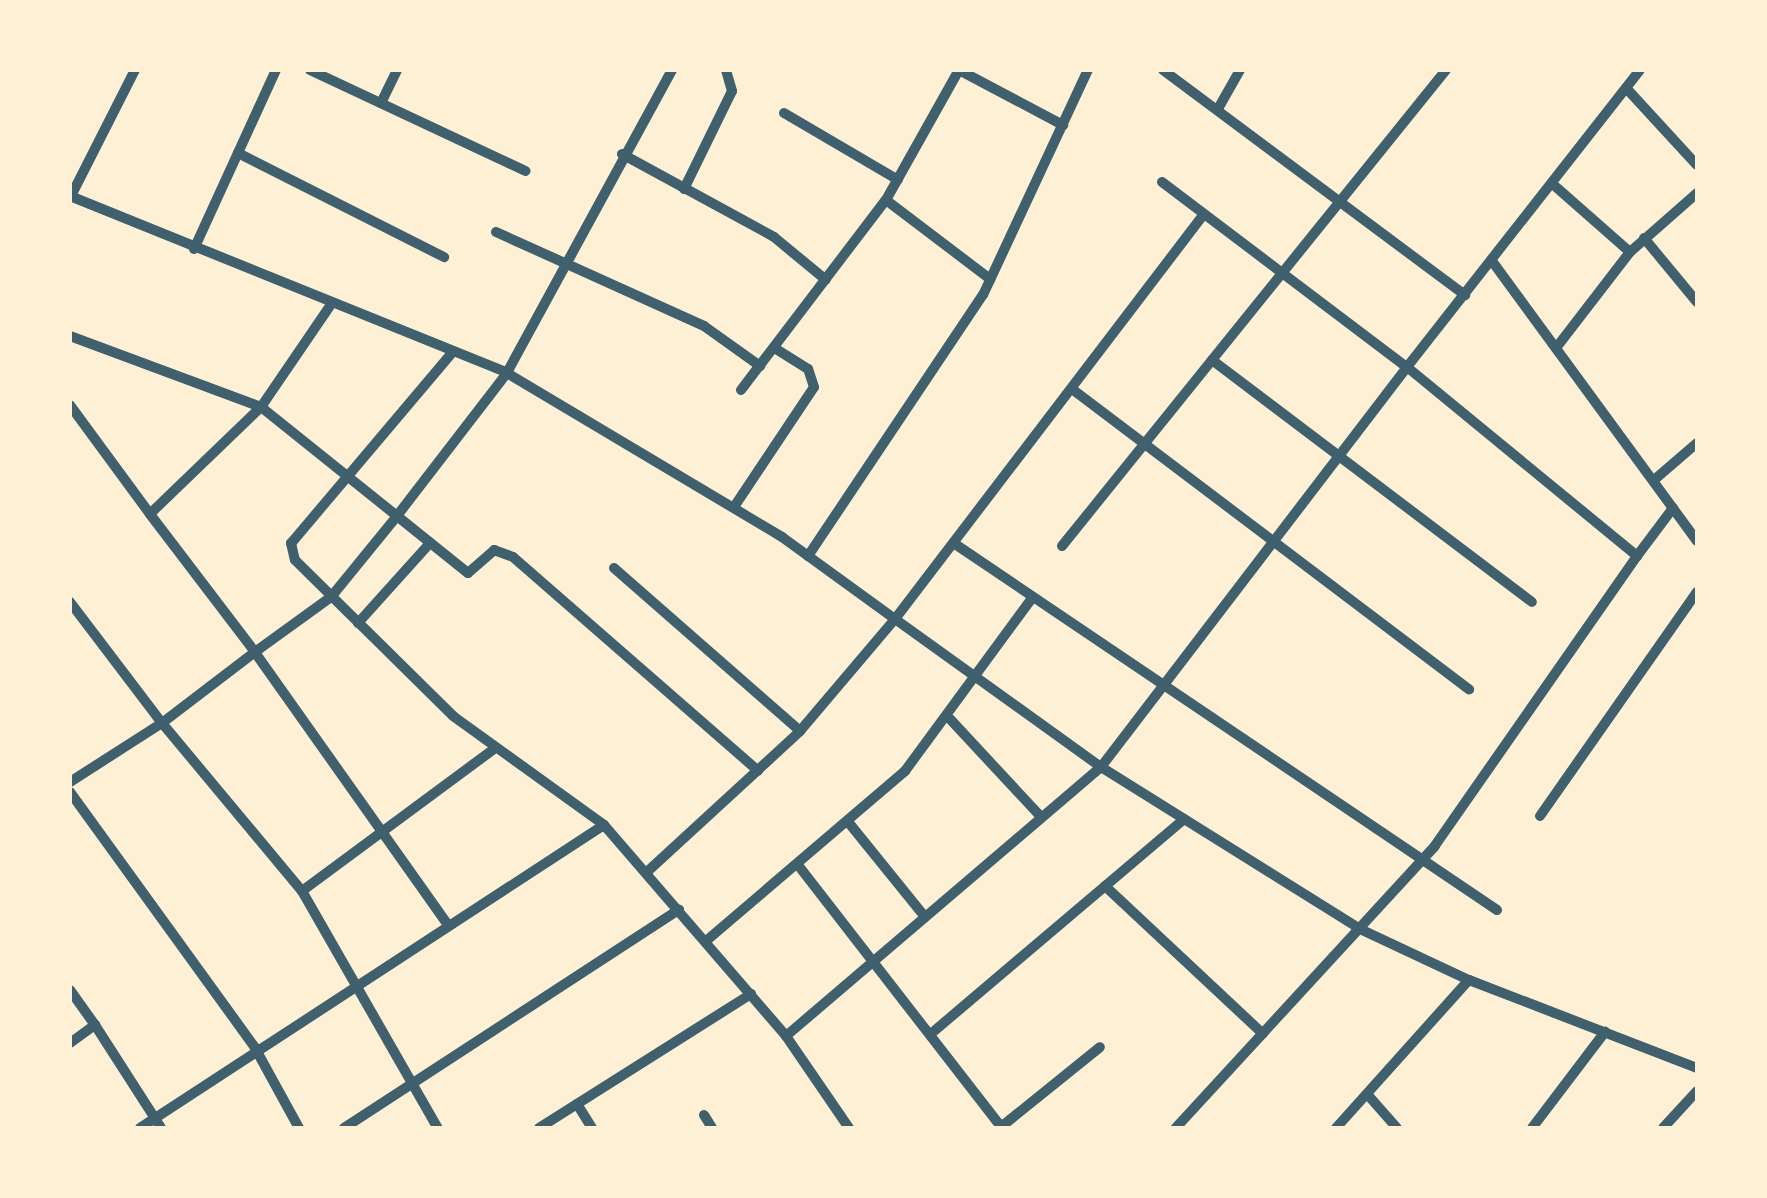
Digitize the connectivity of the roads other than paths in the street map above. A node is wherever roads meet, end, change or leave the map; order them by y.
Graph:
1 (135, 70) edge
2 (276, 70) edge
3 (310, 70) edge
4 (397, 70) edge
5 (726, 70) edge
6 (1088, 70) edge
7 (1163, 70) edge
8 (1240, 70) edge
9 (1446, 70) edge
10 (1640, 70) edge
11 (668, 72) edge
12 (1627, 89) junction
13 (381, 103) junction
14 (1219, 107) junction
15 (784, 112) dead end
16 (1063, 125) junction
17 (238, 152) junction
18 (622, 154) junction
19 (1697, 165) edge
20 (526, 171) dead end
21 (898, 180) junction
22 (1162, 182) dead end
23 (684, 188) junction
24 (1556, 188) junction
25 (1697, 194) edge
26 (71, 196) edge
27 (886, 200) junction
28 (1342, 200) junction
29 (1204, 214) junction
30 (496, 232) dead end
31 (1644, 238) junction
32 (194, 248) junction
33 (1630, 252) junction
34 (444, 256) dead end
35 (1492, 261) junction
36 (564, 264) junction
37 (1283, 273) junction
38 (990, 279) junction
39 (826, 280) junction
40 (1464, 295) junction
41 (1697, 302) edge
42 (330, 306) junction
43 (70, 336) edge
44 (774, 348) junction
45 (1556, 348) junction
46 (451, 354) junction
47 (1212, 360) junction
48 (760, 366) junction
49 (1407, 367) junction
50 (507, 373) junction
51 (1072, 389) junction
52 (741, 390) dead end
53 (70, 405) edge
54 (261, 407) junction
55 (1697, 443) edge
56 (1144, 444) junction
57 (1340, 454) junction
58 (355, 475) junction
59 (1654, 480) junction
60 (734, 507) junction
61 (1674, 508) junction
62 (150, 514) junction
63 (396, 516) junction
64 (1697, 541) edge
65 (430, 543) junction
66 (1272, 543) junction
67 (956, 544) junction
68 (1062, 546) dead end
69 (808, 556) junction
70 (1637, 556) junction
71 (614, 568) dead end
72 (1697, 592) edge
73 (1033, 596) junction
74 (331, 597) junction
75 (70, 602) edge
76 (1532, 602) dead end
77 (895, 619) junction
78 (358, 624) junction
79 (255, 652) junction
80 (979, 675) junction
81 (1160, 689) junction
82 (1469, 689) dead end
83 (950, 718) junction
84 (162, 723) junction
85 (800, 731) junction
86 (495, 748) junction
87 (1100, 767) junction
88 (758, 771) junction
89 (70, 782) edge
90 (70, 792) edge
91 (1540, 816) dead end
92 (1042, 817) junction
93 (1184, 819) junction
94 (849, 823) junction
95 (604, 825) junction
96 (384, 831) junction
97 (1418, 864) junction
98 (798, 865) junction
99 (648, 871) junction
100 (1104, 886) junction
101 (302, 891) junction
102 (679, 910) junction
103 (1497, 910) dead end
104 (925, 917) junction
105 (448, 925) junction
106 (1360, 929) junction
107 (706, 940) junction
108 (874, 961) junction
109 (1469, 980) junction
110 (355, 984) junction
111 (70, 990) edge
112 (751, 994) junction
113 (95, 1025) junction
114 (932, 1032) junction
115 (1605, 1032) junction
116 (1263, 1034) junction
117 (786, 1036) junction
118 (70, 1044) edge
119 (1100, 1047) dead end
120 (255, 1048) junction
121 (1697, 1068) edge
122 (412, 1085) junction
123 (1697, 1091) edge
124 (1367, 1094) junction
125 (577, 1104) junction
126 (704, 1115) dead end
127 (158, 1123) edge
128 (1002, 1127) edge
129 (140, 1128) edge
130 (299, 1128) edge
131 (344, 1128) edge
132 (438, 1128) edge
133 (539, 1128) edge
134 (592, 1128) edge
135 (712, 1128) edge
136 (850, 1128) edge
137 (1176, 1128) edge
138 (1336, 1128) edge
139 (1396, 1128) edge
140 (1532, 1128) edge
141 (1663, 1128) edge

1 - 26 street
2 - 17 street
3 - 13 street
4 - 13 street
5 - 23 street
6 - 16 street
7 - 14 street
8 - 14 street
9 - 28 street
10 - 12 street
11 - 18 street
12 - 19 street
12 - 24 street
13 - 20 street
14 - 28 street
15 - 21 street
16 - 21 street
16 - 38 street
17 - 32 street
17 - 34 street
18 - 23 street
18 - 36 street
21 - 27 street
22 - 29 street
23 - 39 street
24 - 33 street
24 - 35 street
25 - 31 street
26 - 32 street
27 - 38 street
27 - 39 street
28 - 37 street
28 - 40 street
29 - 37 street
29 - 51 street
30 - 36 street
31 - 33 street
31 - 41 street
32 - 42 street
33 - 45 street
35 - 40 street
35 - 45 street
36 - 48 street
36 - 50 street
37 - 47 street
37 - 49 street
38 - 69 street
39 - 44 street
40 - 49 street
42 - 46 street
42 - 54 street
43 - 54 street
44 - 48 street
44 - 60 street
45 - 59 street
46 - 50 street
46 - 58 street
47 - 56 street
47 - 57 street
48 - 52 street
49 - 57 street
49 - 70 street
50 - 60 street
50 - 63 street
51 - 56 street
51 - 67 street
53 - 62 street
54 - 58 street
54 - 62 street
55 - 59 street
56 - 66 street
56 - 68 street
57 - 66 street
57 - 76 street
58 - 63 street
58 - 74 street
59 - 61 street
60 - 69 street
61 - 64 street
61 - 70 street
62 - 79 street
63 - 65 street
63 - 74 street
65 - 78 street
65 - 88 street
66 - 81 street
66 - 82 street
67 - 73 street
67 - 77 street
69 - 77 street
70 - 97 street
71 - 85 street
72 - 91 street
73 - 80 street
73 - 81 street
74 - 78 street
74 - 79 street
75 - 84 street
77 - 80 street
77 - 85 street
78 - 86 street
79 - 84 street
79 - 96 street
80 - 83 street
80 - 87 street
81 - 87 street
81 - 97 street
83 - 92 street
83 - 94 street
84 - 89 street
84 - 101 street
85 - 88 street
86 - 95 street
86 - 96 street
87 - 92 street
87 - 93 street
88 - 99 street
90 - 120 street
92 - 104 street
93 - 100 street
93 - 106 street
94 - 98 street
94 - 104 street
95 - 99 street
95 - 105 street
96 - 101 street
96 - 105 street
97 - 103 street
97 - 106 street
98 - 107 street
98 - 108 street
99 - 102 street
100 - 114 street
100 - 116 street
101 - 110 street
102 - 107 street
102 - 122 street
104 - 108 street
105 - 110 street
106 - 109 street
106 - 116 street
107 - 112 street
108 - 114 street
108 - 117 street
109 - 115 street
109 - 124 street
110 - 120 street
110 - 122 street
111 - 113 street
112 - 117 street
112 - 125 street
113 - 118 street
113 - 127 street
114 - 128 street
115 - 121 street
115 - 140 street
116 - 137 street
117 - 136 street
119 - 128 street
120 - 127 street
120 - 130 street
122 - 131 street
122 - 132 street
123 - 141 street
124 - 138 street
124 - 139 street
125 - 133 street
125 - 134 street
126 - 135 street
127 - 129 street

